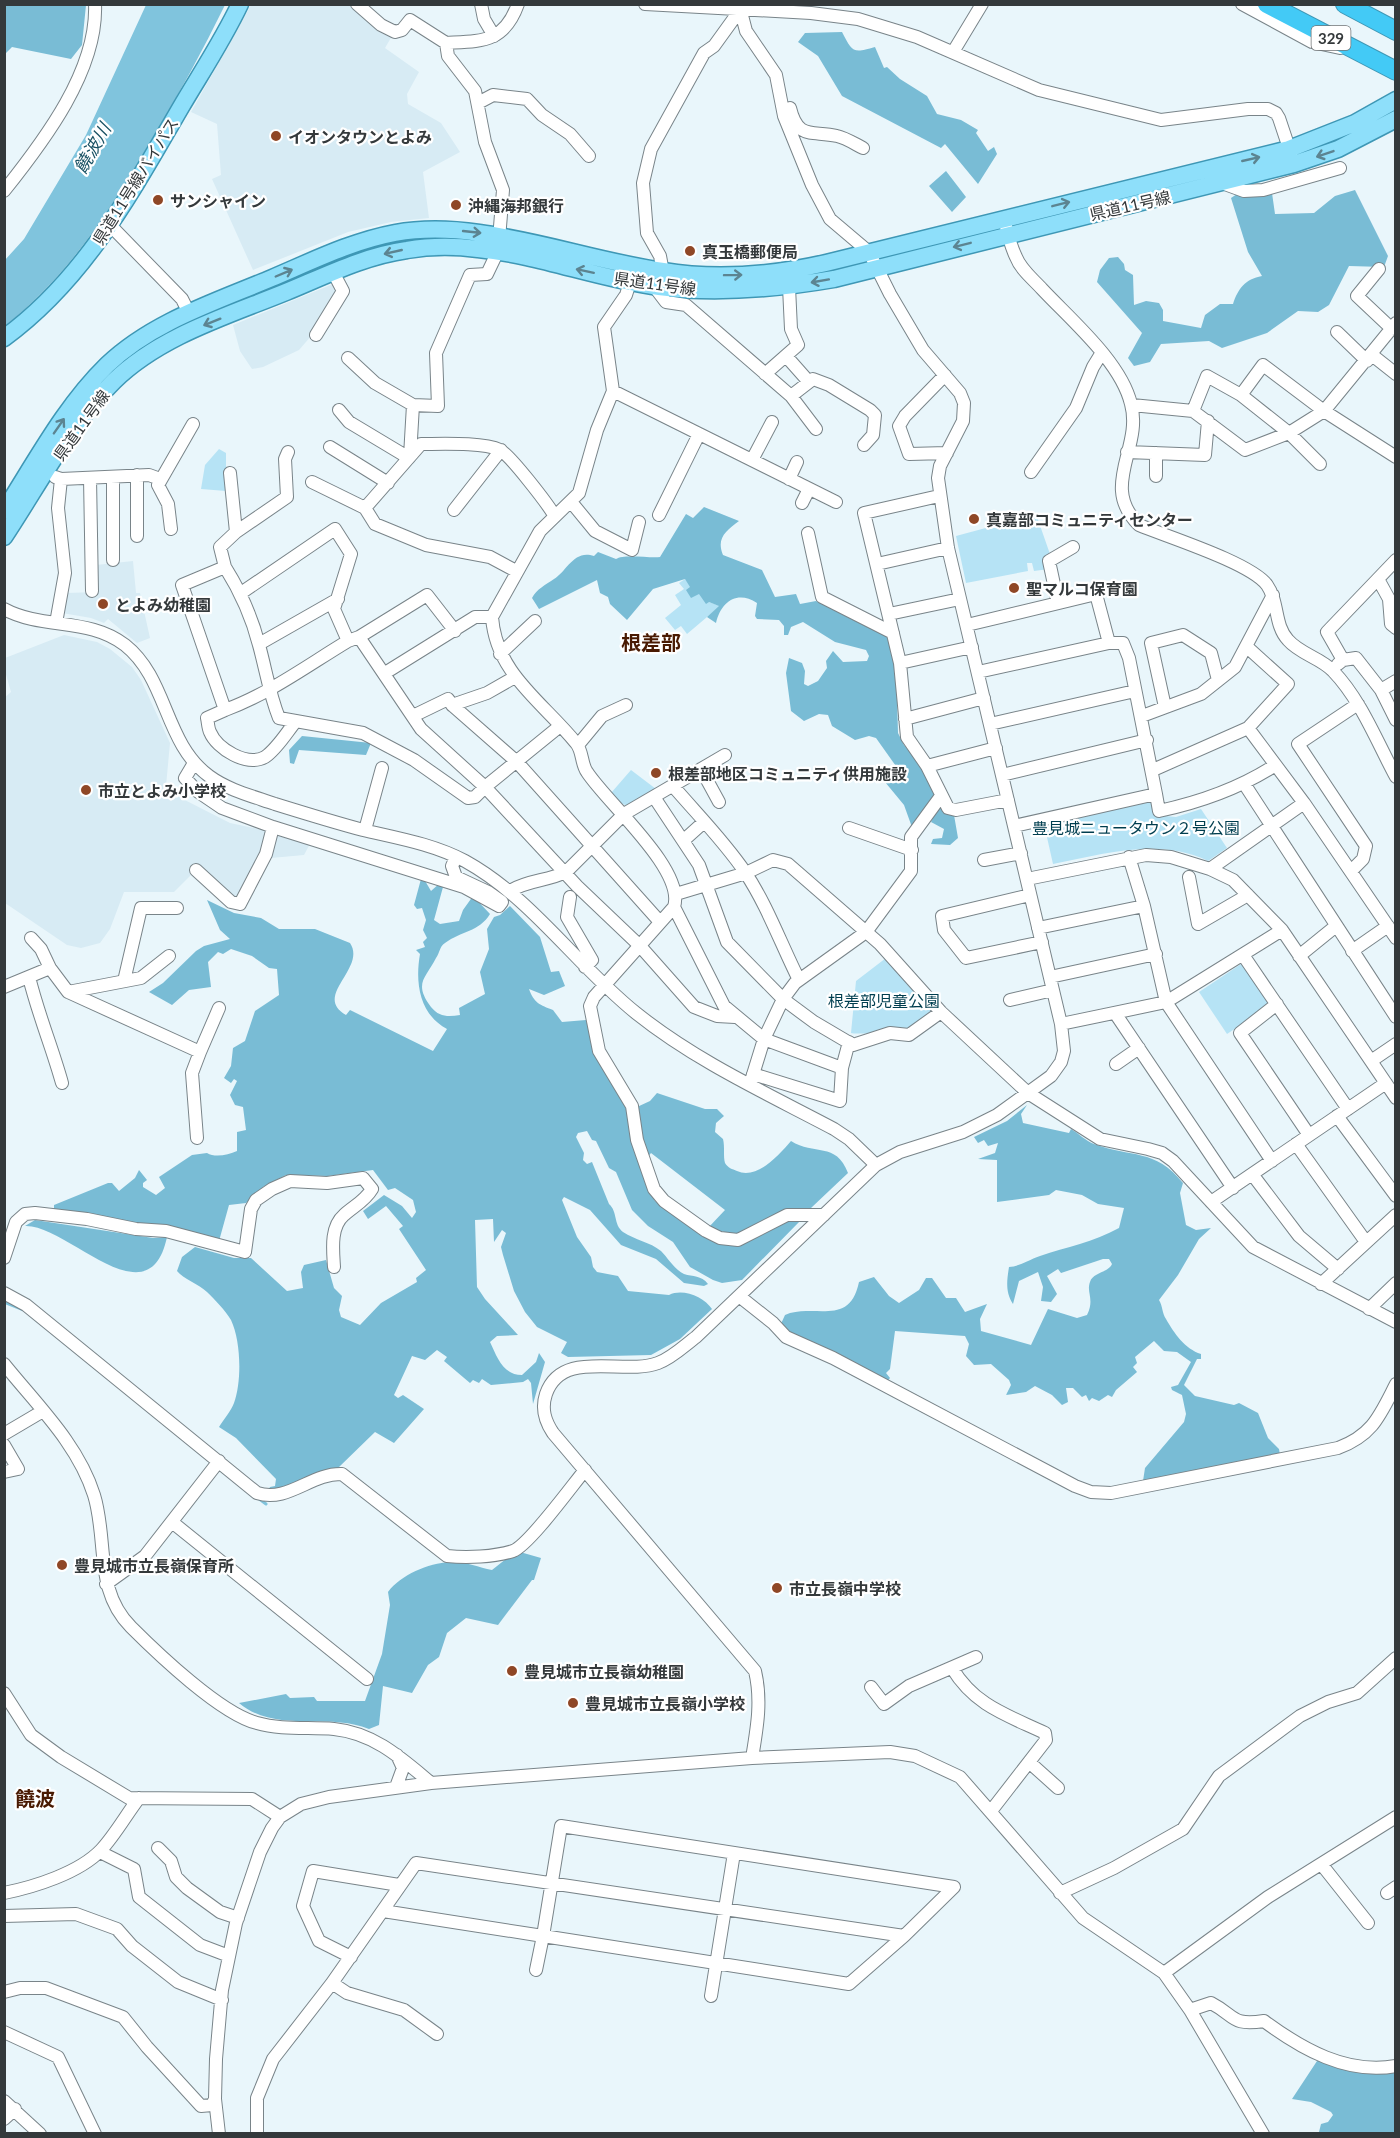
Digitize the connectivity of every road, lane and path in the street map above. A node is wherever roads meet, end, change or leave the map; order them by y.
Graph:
1 (95, 4) edge
2 (240, 4) edge
3 (357, 4) edge
4 (481, 4) edge
5 (518, 4) edge
6 (645, 4) edge
7 (982, 4) edge
8 (1242, 4) edge
9 (1267, 4) edge
10 (1345, 4) edge
11 (740, 7) edge
12 (794, 8) edge
13 (1395, 31) edge
14 (494, 36) junction
15 (446, 42) junction
16 (1356, 51) junction
17 (953, 52) junction
18 (1395, 71) edge
19 (781, 95) junction
20 (1395, 100) edge
21 (478, 103) junction
22 (1395, 119) edge
23 (863, 147) dead end
24 (589, 156) dead end
25 (1292, 156) junction
26 (1340, 168) dead end
27 (1222, 183) junction
28 (4, 191) edge
29 (1004, 218) junction
30 (110, 225) junction
31 (1009, 235) junction
32 (499, 243) junction
33 (869, 252) junction
34 (877, 267) junction
35 (1379, 269) dead end
36 (333, 272) junction
37 (663, 272) junction
38 (632, 273) junction
39 (652, 285) junction
40 (789, 287) junction
41 (189, 313) junction
42 (1394, 326) edge
43 (1337, 332) dead end
44 (316, 335) dead end
45 (4, 338) edge
46 (1101, 354) junction
47 (786, 356) junction
48 (348, 358) dead end
49 (1370, 358) junction
50 (765, 374) junction
51 (1395, 374) edge
52 (945, 375) junction
53 (809, 382) junction
54 (613, 391) junction
55 (1241, 395) junction
56 (791, 396) junction
57 (413, 405) junction
58 (1132, 405) junction
59 (339, 410) dead end
60 (1193, 411) junction
61 (1324, 411) junction
62 (1208, 421) junction
63 (772, 422) dead end
64 (193, 424) dead end
65 (816, 429) dead end
66 (1289, 433) junction
67 (699, 434) junction
68 (864, 446) dead end
69 (330, 447) dead end
70 (501, 450) junction
71 (288, 452) dead end
72 (1127, 452) junction
73 (946, 453) junction
74 (1156, 453) junction
75 (410, 457) junction
76 (1395, 457) edge
77 (752, 460) junction
78 (797, 462) dead end
79 (1320, 464) dead end
80 (1031, 472) dead end
81 (230, 473) dead end
82 (137, 475) junction
83 (54, 476) junction
84 (1156, 476) dead end
85 (113, 477) junction
86 (90, 478) junction
87 (789, 478) junction
88 (160, 479) junction
89 (312, 482) dead end
90 (388, 483) junction
91 (809, 489) junction
92 (939, 496) junction
93 (572, 502) junction
94 (836, 502) dead end
95 (802, 503) dead end
96 (365, 508) junction
97 (454, 510) dead end
98 (4, 511) edge
99 (554, 515) junction
100 (659, 515) dead end
101 (639, 522) dead end
102 (171, 529) dead end
103 (236, 532) junction
104 (808, 533) dead end
105 (137, 536) dead end
106 (4, 537) edge
107 (1073, 547) dead end
108 (948, 548) junction
109 (113, 560) dead end
110 (1395, 560) edge
111 (877, 564) junction
112 (225, 567) junction
113 (516, 571) junction
114 (1378, 579) junction
115 (92, 591) dead end
116 (242, 593) junction
117 (1273, 595) junction
118 (338, 599) junction
119 (960, 599) junction
120 (1393, 601) edge
121 (1058, 603) junction
122 (4, 609) edge
123 (889, 614) junction
124 (492, 617) junction
125 (535, 621) dead end
126 (56, 622) junction
127 (967, 625) junction
128 (1395, 628) edge
129 (455, 630) junction
130 (893, 633) junction
131 (353, 639) junction
132 (1109, 643) junction
133 (259, 644) junction
134 (972, 647) junction
135 (1247, 647) junction
136 (500, 654) junction
137 (1343, 660) junction
138 (900, 663) junction
139 (1332, 669) junction
140 (978, 672) junction
141 (385, 673) junction
142 (515, 677) junction
143 (1218, 680) junction
144 (1395, 681) edge
145 (268, 690) junction
146 (1381, 690) junction
147 (1135, 691) junction
148 (984, 698) junction
149 (1358, 704) junction
150 (452, 705) junction
151 (626, 705) dead end
152 (1165, 707) junction
153 (225, 710) junction
154 (1142, 716) junction
155 (413, 717) junction
156 (905, 719) junction
157 (1395, 720) edge
158 (296, 721) junction
159 (990, 724) junction
160 (560, 726) junction
161 (1248, 728) junction
162 (1147, 740) junction
163 (578, 745) junction
164 (996, 748) junction
165 (726, 755) dead end
166 (517, 762) junction
167 (194, 764) junction
168 (927, 766) junction
169 (1274, 766) junction
170 (382, 768) dead end
171 (701, 770) junction
172 (1153, 770) junction
173 (1394, 772) edge
174 (1002, 775) junction
175 (1245, 785) junction
176 (673, 786) junction
177 (485, 787) junction
178 (1156, 794) junction
179 (941, 796) junction
180 (654, 797) junction
181 (1008, 800) junction
182 (719, 802) dead end
183 (1304, 803) junction
184 (624, 814) junction
185 (704, 822) junction
186 (1014, 826) junction
187 (1272, 826) junction
188 (273, 827) junction
189 (849, 828) dead end
190 (365, 830) junction
191 (684, 840) junction
192 (593, 844) junction
193 (912, 850) junction
194 (1021, 853) junction
195 (456, 857) junction
196 (1129, 857) junction
197 (984, 860) dead end
198 (1210, 869) junction
199 (196, 870) dead end
200 (1351, 871) junction
201 (566, 872) junction
202 (746, 873) junction
203 (1189, 877) dead end
204 (1027, 879) junction
205 (707, 886) junction
206 (510, 891) junction
207 (1030, 895) junction
208 (1248, 895) junction
209 (570, 897) dead end
210 (675, 900) junction
211 (1144, 906) junction
212 (177, 908) dead end
213 (660, 922) junction
214 (1336, 926) junction
215 (1388, 927) junction
216 (1038, 928) junction
217 (1282, 930) junction
218 (867, 932) junction
219 (31, 938) dead end
220 (1395, 938) edge
221 (1042, 942) junction
222 (640, 946) junction
223 (1352, 951) junction
224 (1155, 954) junction
225 (1243, 955) junction
226 (169, 956) dead end
227 (1299, 956) junction
228 (585, 967) junction
229 (50, 968) junction
230 (29, 977) junction
231 (1050, 978) junction
232 (799, 980) junction
233 (124, 981) junction
234 (605, 986) junction
235 (4, 987) edge
236 (1053, 990) junction
237 (68, 992) junction
238 (783, 999) junction
239 (1010, 1000) dead end
240 (1166, 1002) junction
241 (1277, 1004) junction
242 (219, 1008) dead end
243 (941, 1012) junction
244 (1115, 1013) junction
245 (735, 1017) junction
246 (1395, 1017) edge
247 (1061, 1024) junction
248 (764, 1039) junction
249 (849, 1042) junction
250 (1395, 1044) edge
251 (1139, 1048) junction
252 (200, 1052) junction
253 (1371, 1061) junction
254 (1116, 1064) dead end
255 (842, 1068) junction
256 (752, 1079) junction
257 (62, 1083) dead end
258 (1386, 1083) junction
259 (1028, 1093) junction
260 (1395, 1098) edge
261 (1348, 1109) junction
262 (1337, 1116) junction
263 (1309, 1135) junction
264 (197, 1138) dead end
265 (1296, 1144) junction
266 (1272, 1161) junction
267 (876, 1165) junction
268 (1252, 1174) junction
269 (1233, 1188) junction
270 (1395, 1196) edge
271 (1211, 1202) junction
272 (824, 1215) junction
273 (1395, 1215) edge
274 (1366, 1242) junction
275 (4, 1258) edge
276 (334, 1267) dead end
277 (1338, 1269) junction
278 (1395, 1283) edge
279 (1321, 1284) junction
280 (4, 1293) edge
281 (739, 1296) junction
282 (1369, 1309) junction
283 (1395, 1322) edge
284 (4, 1364) edge
285 (1395, 1384) edge
286 (43, 1411) junction
287 (4, 1434) edge
288 (4, 1445) edge
289 (219, 1461) junction
290 (585, 1470) junction
291 (4, 1472) edge
292 (172, 1522) junction
293 (106, 1584) junction
294 (976, 1658) dead end
295 (1395, 1658) edge
296 (952, 1668) junction
297 (367, 1679) dead end
298 (871, 1686) dead end
299 (4, 1693) edge
300 (396, 1754) junction
301 (752, 1758) junction
302 (1029, 1762) junction
303 (431, 1783) junction
304 (396, 1787) junction
305 (1058, 1788) dead end
306 (139, 1798) junction
307 (991, 1811) junction
308 (280, 1817) junction
309 (1395, 1817) edge
310 (158, 1848) dead end
311 (100, 1852) junction
312 (734, 1853) junction
313 (1322, 1865) junction
314 (551, 1881) junction
315 (399, 1886) junction
316 (4, 1893) edge
317 (1060, 1893) junction
318 (725, 1908) junction
319 (383, 1911) junction
320 (4, 1916) edge
321 (238, 1918) junction
322 (1368, 1923) dead end
323 (543, 1936) junction
324 (904, 1936) junction
325 (229, 1956) junction
326 (351, 1957) junction
327 (716, 1963) junction
328 (536, 1970) dead end
329 (1164, 1973) junction
330 (332, 1983) junction
331 (5, 1992) edge
332 (711, 1996) dead end
333 (222, 2000) junction
334 (1190, 2010) junction
335 (4, 2032) edge
336 (437, 2034) dead end
337 (1395, 2066) edge
338 (215, 2099) junction
339 (4, 2102) edge
340 (15, 2109) junction
341 (4, 2119) edge
342 (40, 2133) edge
343 (95, 2133) edge
344 (219, 2133) edge
345 (257, 2133) edge
346 (1263, 2133) edge

1 - 28 street
2 - 30 main road, 県道11号線バイパス
3 - 15 street
4 - 14 street
5 - 14 street
6 - 11 street
7 - 17 street
8 - 16 street
9 - 16 highway, 329
10 - 13 highway, 329
11 - 12 street
11 - 19 street
11 - 37 street
12 - 17 street
14 - 15 street
15 - 21 street
16 - 18 highway, 329
17 - 25 street
19 - 23 street
19 - 33 street
20 - 25 main road, 県道11号線
21 - 24 street
21 - 32 street
22 -> 25 main road, 県道11号線
25 - 27 main road, 県道11号線
29 -> 25 main road, 県道11号線
26 - 27 street
27 - 31 main road, 県道11号線
29 - 31 street
29 - 33 main road, 県道11号線
30 - 41 street
30 - 45 main road, 県道11号線バイパス
31 -> 34 main road, 県道11号線
31 - 46 street
32 -> 36 main road, 県道11号線
32 - 38 main road, 県道11号線
41 -> 32 main road, 県道11号線
32 - 57 street
33 - 34 street
37 -> 33 main road, 県道11号線
34 -> 40 main road, 県道11号線
34 - 52 street
35 - 42 street
36 - 44 street
36 -> 83 main road, 県道11号線
37 - 38 main road, 県道11号線
38 - 39 main road, 県道11号線
38 - 54 street
39 - 40 main road, 県道11号線
39 - 50 street
40 - 47 street
98 -> 41 main road, 県道11号線
42 - 49 street
43 - 49 street
46 - 58 street
46 - 80 street
47 - 50 street
47 - 53 street
48 - 57 street
49 - 51 street
49 - 61 street
50 - 56 street
52 - 73 street
52 - 73 street
53 - 56 street
53 - 68 street
54 - 67 street
54 - 93 street
55 - 60 street
55 - 61 street
55 - 66 street
56 - 65 street
57 - 75 street
58 - 60 street
58 - 72 street
59 - 75 street
60 - 62 street
61 - 66 street
61 - 76 street
62 - 66 street
62 - 74 street
63 - 77 street
64 - 88 street
66 - 79 street
67 - 77 street
67 - 100 street
69 - 90 street
70 - 75 street
70 - 97 street
70 - 99 street
71 - 103 street
72 - 74 street
72 - 117 street
73 - 92 street
74 - 84 street
75 - 90 street
77 - 87 street
78 - 87 street
81 - 103 street
82 - 85 street
82 - 88 street
82 - 105 street
83 - 86 street
83 - 106 main road, 県道11号線
83 - 126 street
85 - 86 street
85 - 109 street
86 - 115 street
87 - 91 street
88 - 102 street
89 - 96 street
90 - 96 street
91 - 94 street
91 - 95 street
92 - 108 street
92 - 111 street
93 - 99 street
93 - 101 street
96 - 113 street
99 - 113 street
103 - 112 street
104 - 130 street
107 - 121 street
108 - 111 street
108 - 119 street
110 - 114 street
111 - 123 street
112 - 116 street
112 - 153 street
113 - 124 street
114 - 120 street
114 - 137 street
116 - 118 street
116 - 133 street
117 - 135 street
117 - 139 street
118 - 131 street
118 - 133 street
119 - 123 street
119 - 127 street
120 - 128 street
121 - 127 street
121 - 132 street
122 - 126 street
123 - 130 street
124 - 129 street
124 - 136 street
125 - 136 street
126 - 167 street
127 - 134 street
129 - 131 street
129 - 141 street
130 - 138 street
131 - 141 street
131 - 145 street
132 - 140 street
132 - 147 street
133 - 145 street
134 - 138 street
134 - 140 street
135 - 143 street
135 - 161 street
136 - 142 street
137 - 139 street
137 - 146 street
138 - 156 street
139 - 149 street
140 - 148 street
141 - 155 street
142 - 150 street
142 - 160 street
143 - 152 street
143 - 152 street
144 - 146 street
145 - 153 street
145 - 158 street
146 - 157 street
147 - 154 street
147 - 159 street
148 - 156 street
148 - 159 street
149 - 173 street
149 - 200 street
150 - 155 street
150 - 166 street
151 - 163 street
152 - 154 street
153 - 158 street
154 - 162 street
155 - 177 street
156 - 168 street
158 - 177 street
159 - 164 street
160 - 163 street
160 - 166 street
161 - 169 street
161 - 172 street
162 - 172 street
162 - 174 street
163 - 184 street
164 - 168 street
164 - 174 street
165 - 171 street
166 - 177 street
166 - 192 street
167 - 188 street
167 - 190 street
168 - 179 street
169 - 175 street
169 - 183 street
170 - 190 street
171 - 176 street
171 - 182 street
172 - 178 street
174 - 181 street
175 - 178 street
175 - 187 street
176 - 180 street
176 - 185 street
177 - 201 street
178 - 186 street
179 - 181 street
179 - 193 street
180 - 184 street
180 - 191 street
181 - 186 street
183 - 187 street
183 - 200 street
184 - 192 street
184 - 210 street
185 - 191 street
185 - 202 street
186 - 194 street
187 - 198 street
187 - 214 street
188 - 195 street
188 - 199 street
189 - 193 street
190 - 195 street
191 - 205 street
192 - 201 street
192 - 213 street
193 - 218 street
194 - 197 street
194 - 204 street
195 - 206 street
196 - 198 street
196 - 204 street
196 - 211 street
198 - 208 street
200 - 215 street
201 - 206 street
201 - 222 street
202 - 205 street
202 - 218 street
202 - 232 street
203 - 208 street
204 - 207 street
205 - 210 street
205 - 238 street
206 - 228 street
207 - 216 street
207 - 221 street
208 - 217 street
209 - 228 street
210 - 213 street
210 - 245 street
211 - 216 street
211 - 224 street
212 - 233 street
213 - 222 street
214 - 223 street
214 - 227 street
215 - 220 street
215 - 223 street
216 - 221 street
217 - 225 street
217 - 227 street
218 - 232 street
218 - 243 street
219 - 229 street
221 - 231 street
222 - 234 street
222 - 245 street
223 - 246 street
224 - 231 street
224 - 240 street
225 - 240 street
225 - 241 street
226 - 233 street
227 - 253 street
228 - 234 street
229 - 230 street
229 - 237 street
230 - 235 street
230 - 257 street
231 - 236 street
232 - 238 street
233 - 237 street
234 - 256 street
234 - 272 street
236 - 239 street
236 - 247 street
237 - 252 street
238 - 248 street
238 - 249 street
240 - 244 street
240 - 266 street
241 - 261 street
241 - 263 street
242 - 252 street
243 - 249 street
243 - 259 street
244 - 247 street
244 - 251 street
245 - 248 street
247 - 259 street
248 - 255 street
248 - 256 street
249 - 255 street
250 - 253 street
251 - 254 street
251 - 269 street
252 - 264 street
253 - 258 street
255 - 256 street
256 - 267 street
258 - 260 street
258 - 261 street
259 - 267 street
259 - 271 street
261 - 262 street
262 - 263 street
262 - 270 street
263 - 265 street
265 - 266 street
265 - 274 street
266 - 268 street
267 - 272 street
268 - 269 street
268 - 277 street
269 - 271 street
271 - 279 street
272 - 281 street
273 - 274 street
274 - 277 street
275 - 276 street
277 - 279 street
278 - 282 street
279 - 282 street
280 - 289 street
281 - 285 street
281 - 290 street
282 - 283 street
284 - 286 street
286 - 287 street
286 - 293 street
288 - 291 street
289 - 290 street
289 - 292 street
290 - 301 street
292 - 293 street
292 - 297 street
293 - 300 street
294 - 296 street
295 - 317 street
296 - 298 street
296 - 302 street
299 - 306 street
300 - 303 street
300 - 304 street
301 - 303 street
301 - 307 street
302 - 305 street
302 - 307 street
303 - 304 street
304 - 308 street
306 - 308 street
306 - 311 street
307 - 317 street
308 - 321 street
309 - 313 street
310 - 321 street
311 - 316 street
311 - 325 street
312 - 314 street
312 - 318 street
312 - 324 street
313 - 322 street
313 - 329 street
314 - 315 street
314 - 318 street
314 - 323 street
315 - 319 street
315 - 326 street
317 - 329 street
318 - 324 street
318 - 327 street
319 - 323 street
319 - 326 street
320 - 333 street
321 - 325 street
323 - 327 street
323 - 328 street
324 - 327 street
325 - 333 street
326 - 330 street
327 - 332 street
329 - 334 street
330 - 336 street
330 - 345 street
331 - 338 street
333 - 338 street
334 - 337 street
334 - 346 street
335 - 343 street
338 - 344 street
339 - 340 street
340 - 341 street
340 - 342 street

